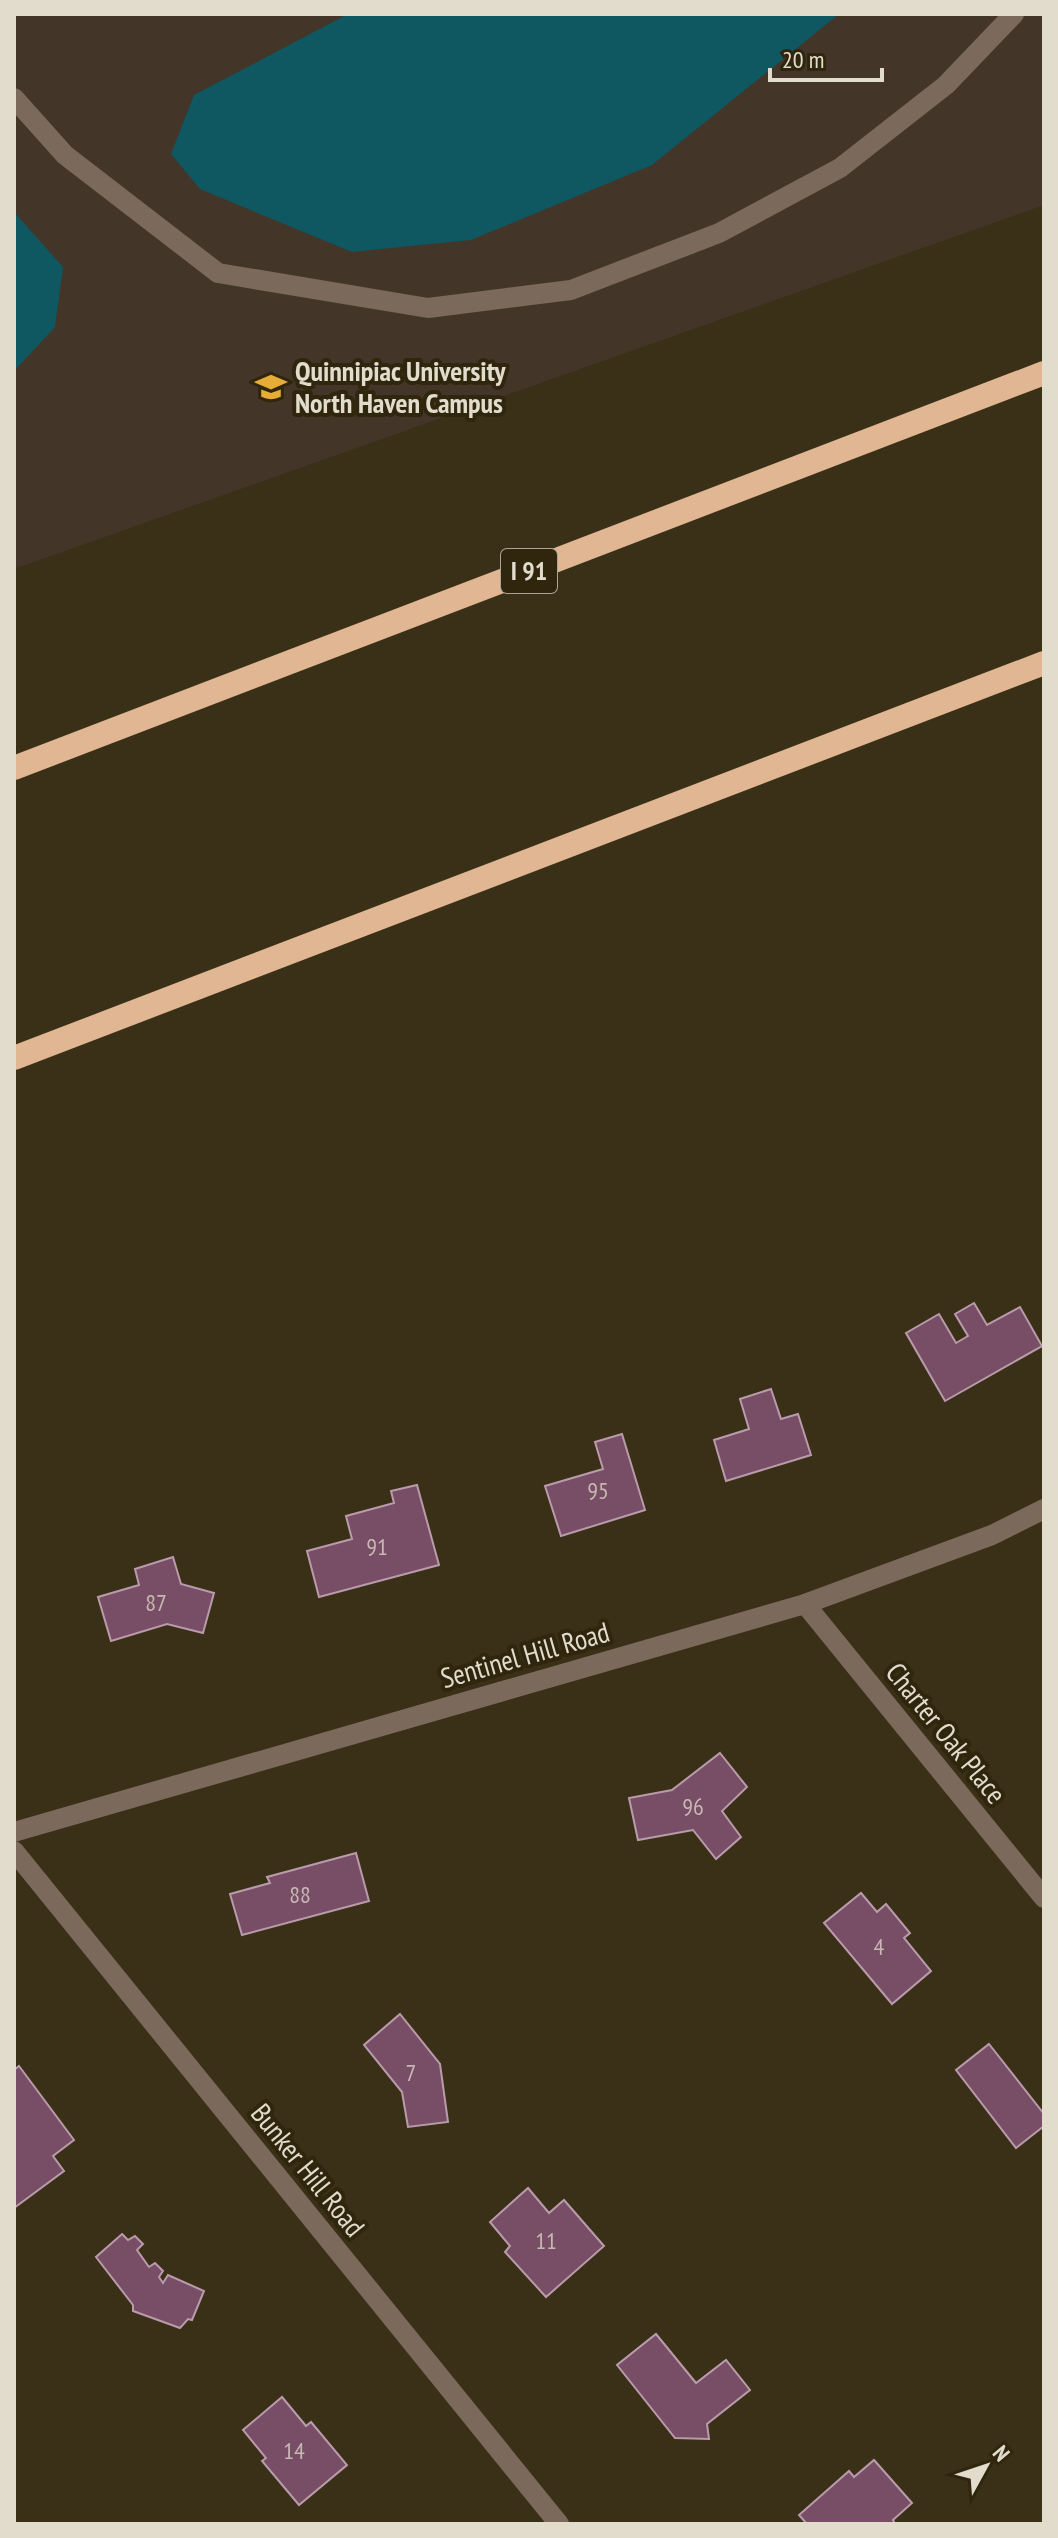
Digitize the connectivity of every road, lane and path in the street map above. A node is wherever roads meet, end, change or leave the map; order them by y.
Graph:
1 (1014, 14) edge
2 (14, 98) edge
3 (1044, 373) edge
4 (1044, 663) edge
5 (14, 768) edge
6 (14, 1058) edge
7 (1044, 1509) edge
8 (805, 1604) junction
9 (14, 1832) edge
10 (14, 1851) edge
11 (1044, 1898) edge
12 (559, 2524) edge

1 - 2 street
3 - 5 highway, I 91
4 - 6 highway
7 - 8 street, Sentinel Hill Road
8 - 9 street, Sentinel Hill Road
8 - 11 street, Charter Oak Place
10 - 12 street, Bunker Hill Road

